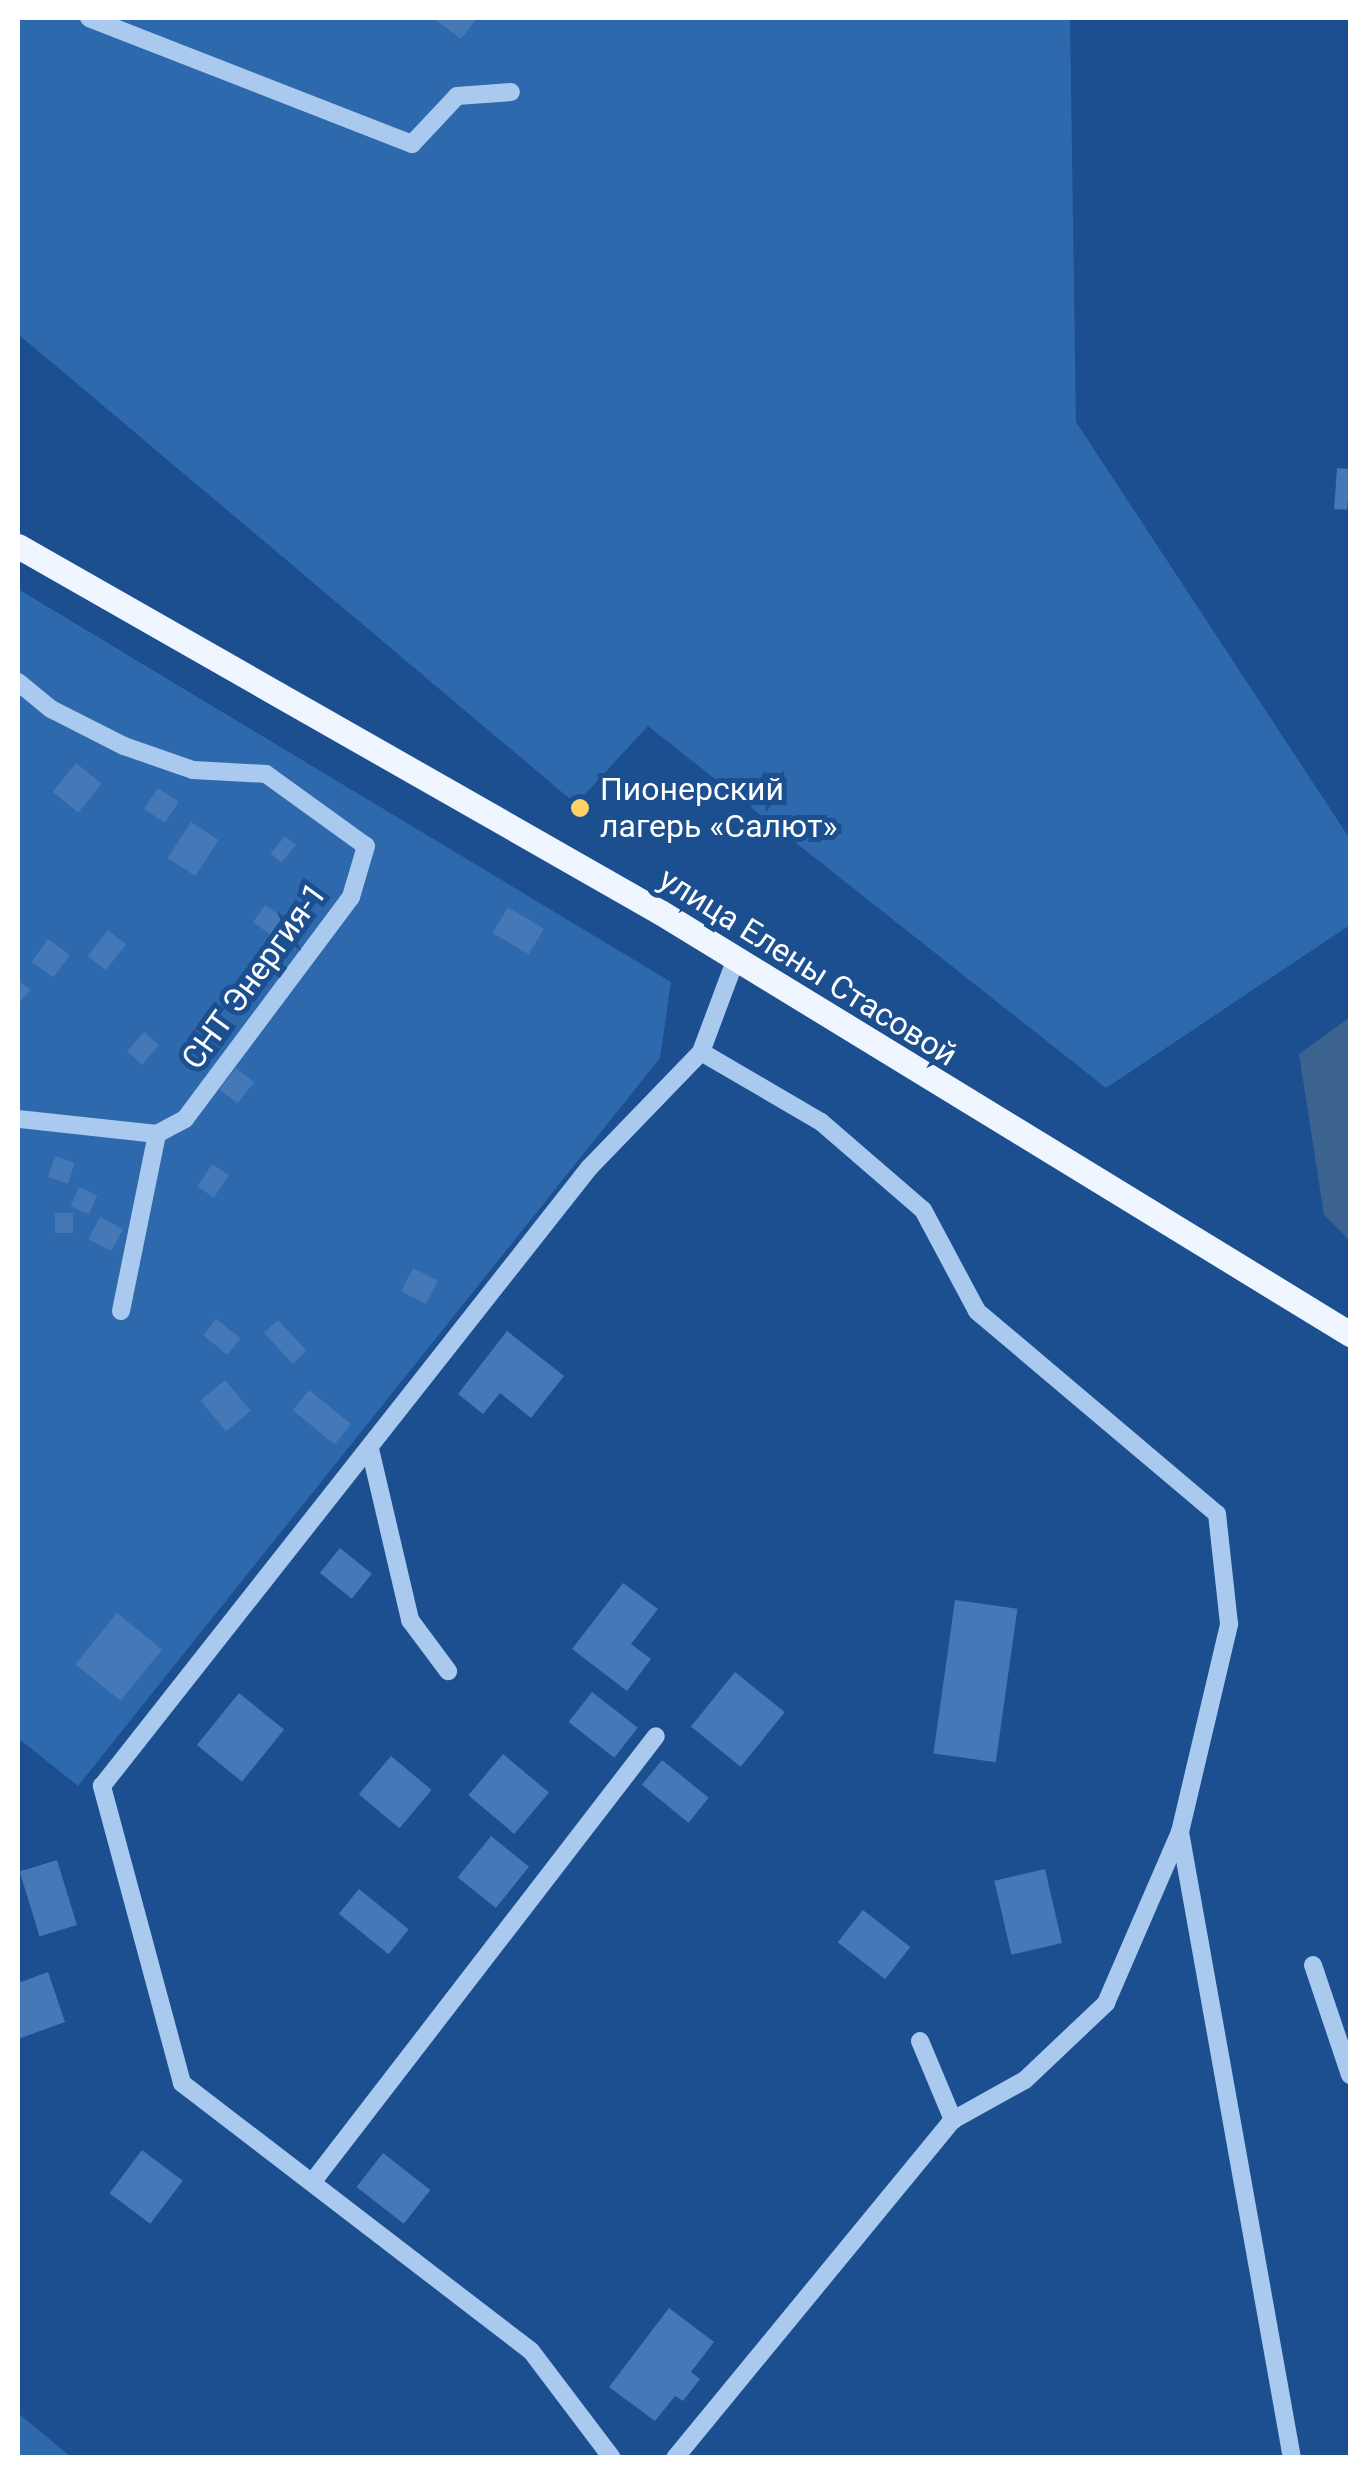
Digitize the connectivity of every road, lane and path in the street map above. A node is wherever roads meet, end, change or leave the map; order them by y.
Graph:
1 (89, 18) edge
2 (512, 92) dead end
3 (18, 552) edge
4 (18, 682) edge
5 (735, 960) junction
6 (701, 1052) junction
7 (18, 1120) edge
8 (158, 1134) junction
9 (121, 1311) dead end
10 (1350, 1334) edge
11 (370, 1449) junction
12 (448, 1671) dead end
13 (656, 1736) dead end
14 (1180, 1832) junction
15 (1313, 1965) dead end
16 (920, 2041) dead end
17 (1350, 2075) edge
18 (953, 2120) junction
19 (314, 2180) junction
20 (612, 2458) edge
21 (675, 2458) edge
22 (1292, 2458) edge

1 - 2 street
3 - 5 main road, улица Елены Стасовой
4 - 8 street, СНТ Энергия-1
5 - 6 street
5 - 10 main road, улица Елены Стасовой
6 - 11 street
6 - 14 street
7 - 8 street
8 - 9 street
11 - 12 street
11 - 19 street
13 - 19 street
14 - 18 street
14 - 22 street
15 - 17 street
16 - 18 street
18 - 21 street
19 - 20 street

